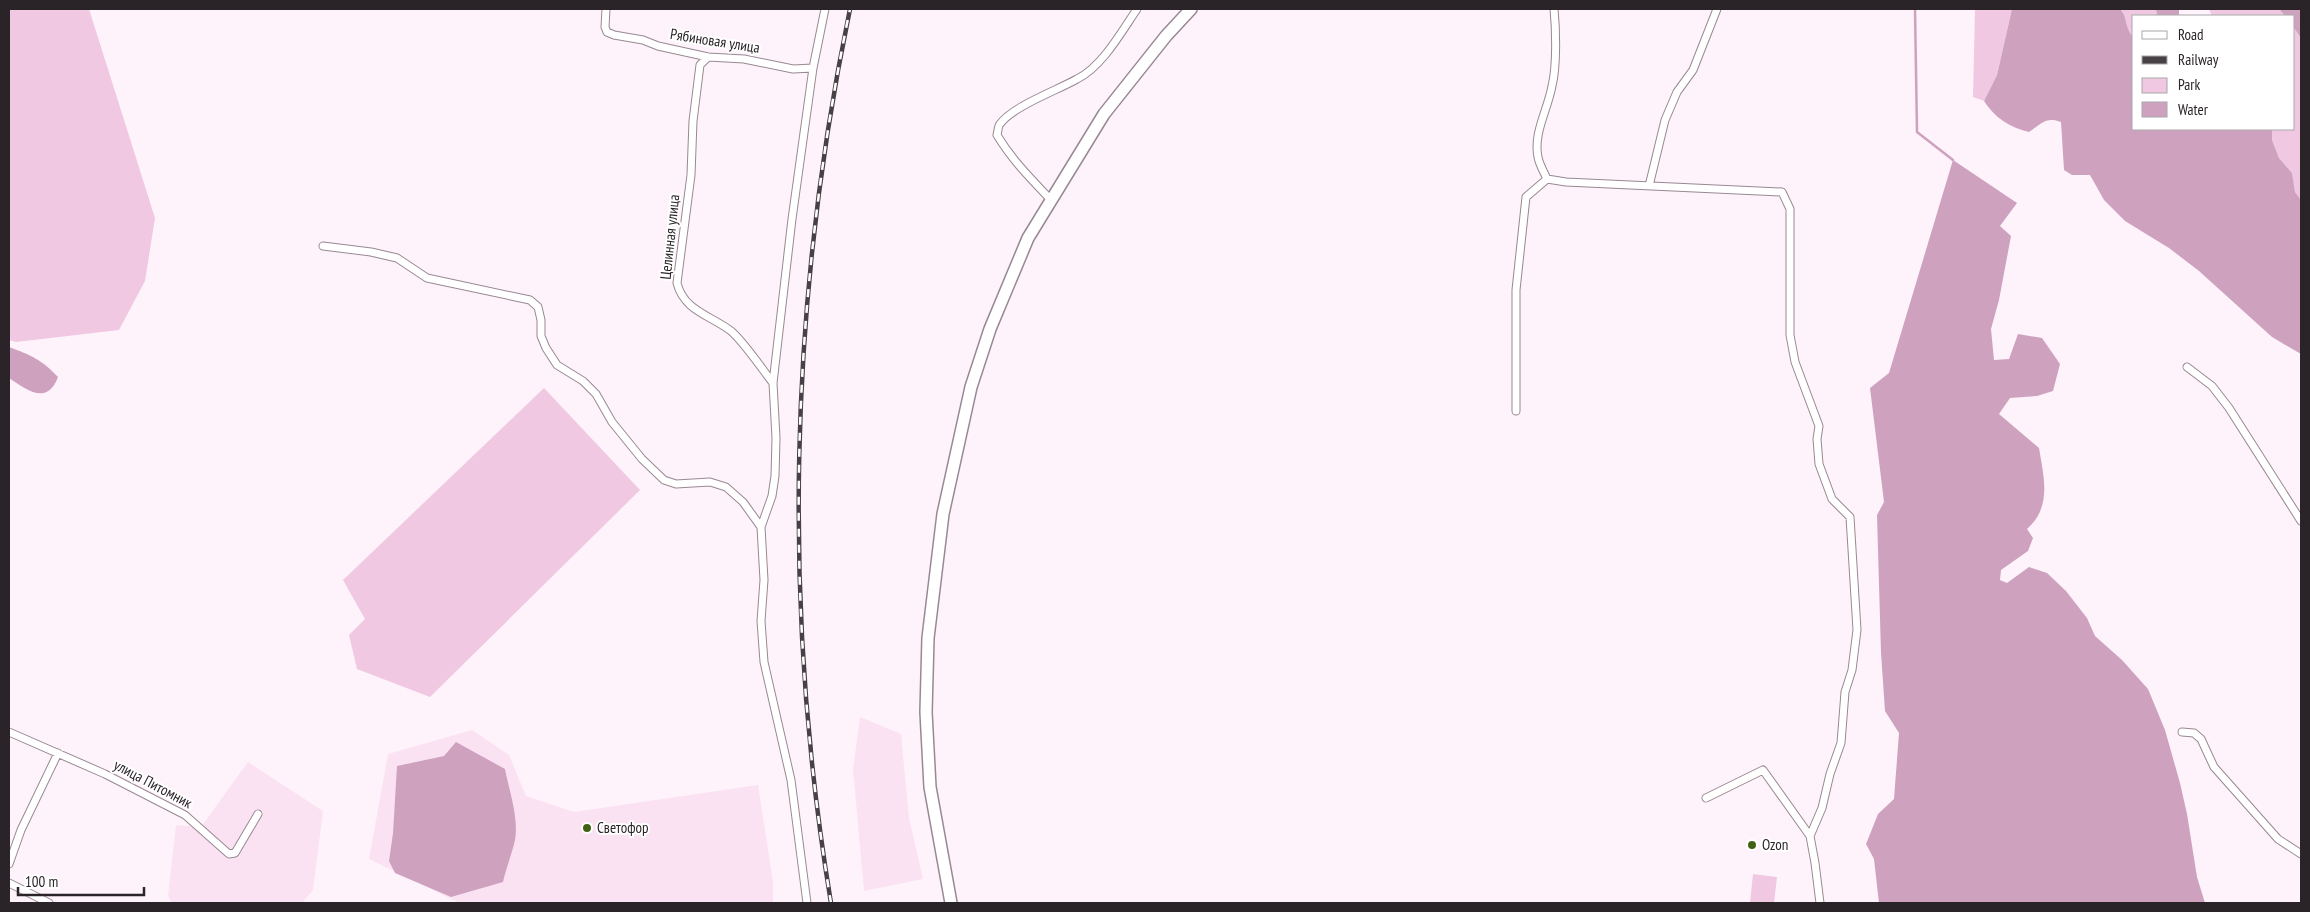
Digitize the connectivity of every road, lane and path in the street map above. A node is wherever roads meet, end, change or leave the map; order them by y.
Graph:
1 (606, 9) edge
2 (824, 9) edge
3 (1138, 9) edge
4 (1191, 9) edge
5 (1554, 9) edge
6 (1717, 9) edge
7 (708, 57) junction
8 (814, 68) junction
9 (1547, 179) junction
10 (1649, 186) junction
11 (1052, 200) junction
12 (323, 246) dead end
13 (2187, 367) dead end
14 (773, 383) junction
15 (1516, 411) dead end
16 (2301, 521) edge
17 (761, 527) junction
18 (9, 732) edge
19 (2182, 732) dead end
20 (58, 753) junction
21 (1706, 798) dead end
22 (258, 814) dead end
23 (1810, 836) junction
24 (2301, 854) edge
25 (9, 864) edge
26 (9, 883) edge
27 (49, 903) edge
28 (807, 903) edge
29 (951, 903) edge
30 (1820, 903) edge

1 - 7 street, Рябиновая улица
2 - 8 street
3 - 11 street
4 - 11 main road
5 - 9 street
6 - 10 street
7 - 8 street, Рябиновая улица
7 - 14 street, Целинная улица
8 - 14 street
9 - 10 street
9 - 15 street
10 - 23 street
11 - 29 main road
12 - 17 street
13 - 16 street
14 - 17 street
17 - 28 street
18 - 20 street, улица Питомник
19 - 24 street
20 - 22 street, улица Питомник
20 - 25 street
21 - 23 street
23 - 30 street
26 - 27 street

